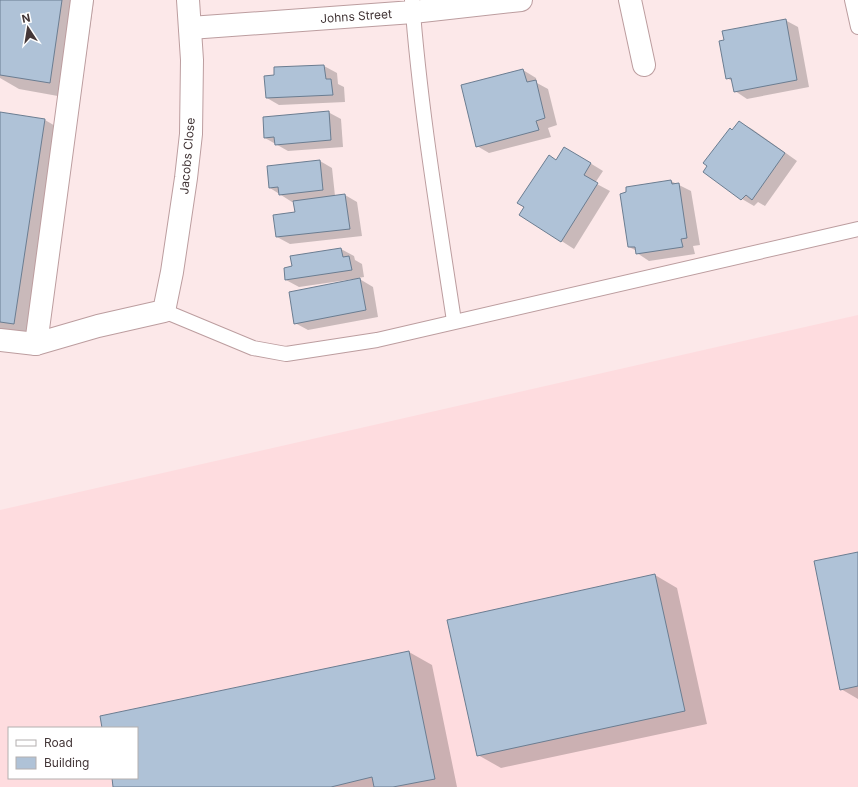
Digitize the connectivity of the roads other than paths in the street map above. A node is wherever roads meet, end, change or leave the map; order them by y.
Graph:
1 (82, 0) edge
2 (188, 0) edge
3 (521, 0) edge
4 (630, 0) edge
5 (852, 0) edge
6 (412, 6) edge
7 (190, 28) junction
8 (858, 28) edge
9 (644, 65) dead end
10 (858, 230) edge
11 (164, 311) junction
12 (454, 321) junction
13 (0, 340) edge
14 (36, 344) junction

1 - 14 street
2 - 7 street, Jacobs Close
3 - 6 street, Johns Street
4 - 9 street
5 - 8 lane
6 - 7 street, Johns Street
6 - 12 lane
7 - 11 street, Jacobs Close
10 - 12 lane
11 - 12 lane
11 - 14 street
13 - 14 street

